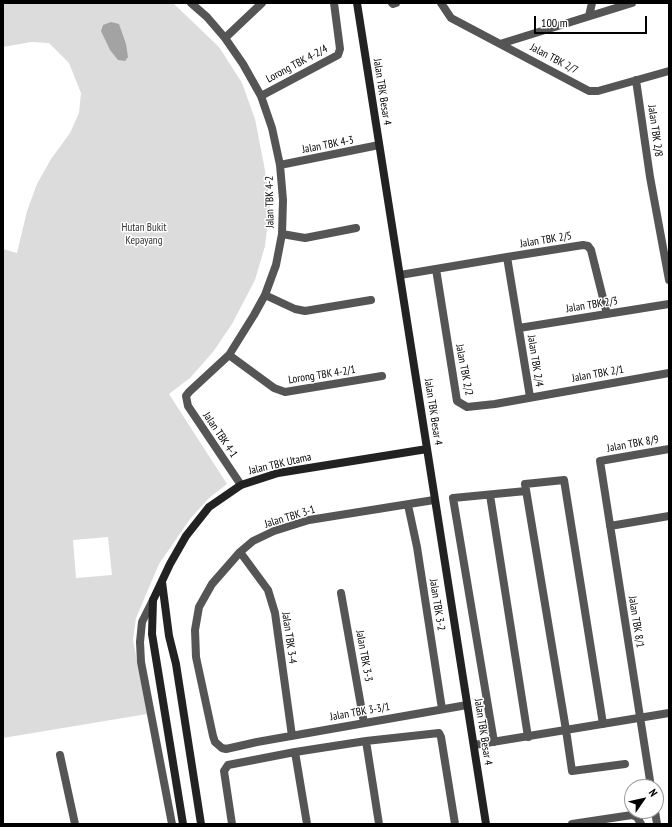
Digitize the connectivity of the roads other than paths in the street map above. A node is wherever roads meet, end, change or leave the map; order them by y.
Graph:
1 (191, 3) edge
2 (262, 3) edge
3 (334, 3) edge
4 (357, 3) edge
5 (440, 3) edge
6 (592, 3) edge
7 (632, 3) edge
8 (589, 16) junction
9 (225, 38) junction
10 (500, 44) junction
11 (669, 71) edge
12 (636, 80) junction
13 (261, 96) junction
14 (379, 145) junction
15 (280, 166) junction
16 (356, 228) dead end
17 (282, 234) junction
18 (507, 257) junction
19 (436, 269) junction
20 (400, 276) junction
21 (669, 280) edge
22 (265, 295) junction
23 (370, 300) dead end
24 (669, 304) edge
25 (607, 314) junction
26 (519, 328) junction
27 (229, 355) junction
28 (669, 373) edge
29 (382, 376) dead end
30 (186, 396) joint
31 (530, 397) junction
32 (428, 449) junction
33 (669, 450) edge
34 (600, 460) joint
35 (241, 485) junction
36 (526, 491) junction
37 (490, 494) junction
38 (434, 500) junction
39 (408, 505) junction
40 (669, 516) edge
41 (610, 526) junction
42 (240, 552) junction
43 (162, 582) junction
44 (341, 593) dead end
45 (153, 600) junction
46 (467, 705) junction
47 (442, 709) junction
48 (669, 713) edge
49 (640, 718) junction
50 (364, 723) junction
51 (603, 724) junction
52 (566, 730) junction
53 (292, 736) junction
54 (528, 737) junction
55 (366, 741) junction
56 (257, 742) joint
57 (494, 742) junction
58 (474, 746) junction
59 (295, 752) junction
60 (60, 755) dead end
61 (625, 764) dead end
62 (650, 779) edge
63 (75, 824) edge
64 (172, 824) edge
65 (183, 824) edge
66 (201, 824) edge
67 (232, 824) edge
68 (307, 824) edge
69 (379, 824) edge
70 (456, 824) edge
71 (486, 824) edge
72 (572, 824) edge
73 (641, 824) edge

1 - 9 street, Jalan TBK 4-2
2 - 9 street
3 - 13 street, Lorong TBK 4-2/4
4 - 14 street, Jalan TBK Besar 4
5 - 10 street, Jalan TBK 2/7
6 - 8 street
7 - 8 street
8 - 10 street
9 - 13 street, Jalan TBK 4-2
10 - 12 street, Jalan TBK 2/7
11 - 12 street, Jalan TBK 2/7
12 - 21 street, Jalan TBK 2/8
13 - 15 street, Jalan TBK 4-2
14 - 15 street, Jalan TBK 4-3
14 - 20 street, Jalan TBK Besar 4
15 - 17 street, Jalan TBK 4-2
16 - 17 street
17 - 22 street, Jalan TBK 4-2
18 - 19 street, Jalan TBK 2/5
18 - 25 street, Jalan TBK 2/5
18 - 26 street, Jalan TBK 2/4
19 - 20 street, Jalan TBK 2/5
19 - 31 street, Jalan TBK 2/2
20 - 32 street, Jalan TBK Besar 4
22 - 23 street
22 - 27 street, Jalan TBK 4-2
24 - 25 street, Jalan TBK 2/3
25 - 26 street, Jalan TBK 2/3
26 - 31 street, Jalan TBK 2/4
27 - 29 street, Lorong TBK 4-2/1
27 - 30 street, Jalan TBK 4-2
28 - 31 street, Jalan TBK 2/1
30 - 35 street, Jalan TBK 4-1
32 - 35 street, Jalan TBK Utama
32 - 38 street, Jalan TBK Besar 4
33 - 34 street, Jalan TBK 8/9
34 - 41 street, Jalan TBK 8/1
35 - 43 street, Jalan TBK Utama
36 - 37 street
36 - 51 street
36 - 52 street
37 - 54 street
37 - 57 street
38 - 39 street, Jalan TBK 3-1
38 - 46 street, Jalan TBK Besar 4
39 - 42 street, Jalan TBK 3-1
39 - 47 street, Jalan TBK 3-2
40 - 41 street
41 - 49 street, Jalan TBK 8/1
42 - 53 street, Jalan TBK 3-4
42 - 56 street, Jalan TBK 3-1
43 - 45 street, Jalan TBK Utama
43 - 66 street
44 - 50 street, Jalan TBK 3-3
45 - 64 street
45 - 65 street
46 - 47 street, Jalan TBK 3-3/1
46 - 58 street, Jalan TBK Besar 4
47 - 50 street, Jalan TBK 3-3/1
48 - 49 street
49 - 51 street
49 - 62 street, Jalan TBK 8/1
50 - 53 street, Jalan TBK 3-3/1
51 - 52 street
52 - 54 street
52 - 61 street
53 - 56 street, Jalan TBK 3-3/1
54 - 57 street
55 - 59 street
55 - 69 street
55 - 70 street
57 - 58 street
58 - 71 street, Jalan TBK Besar 4
59 - 67 street
59 - 68 street
60 - 63 street
72 - 73 street

